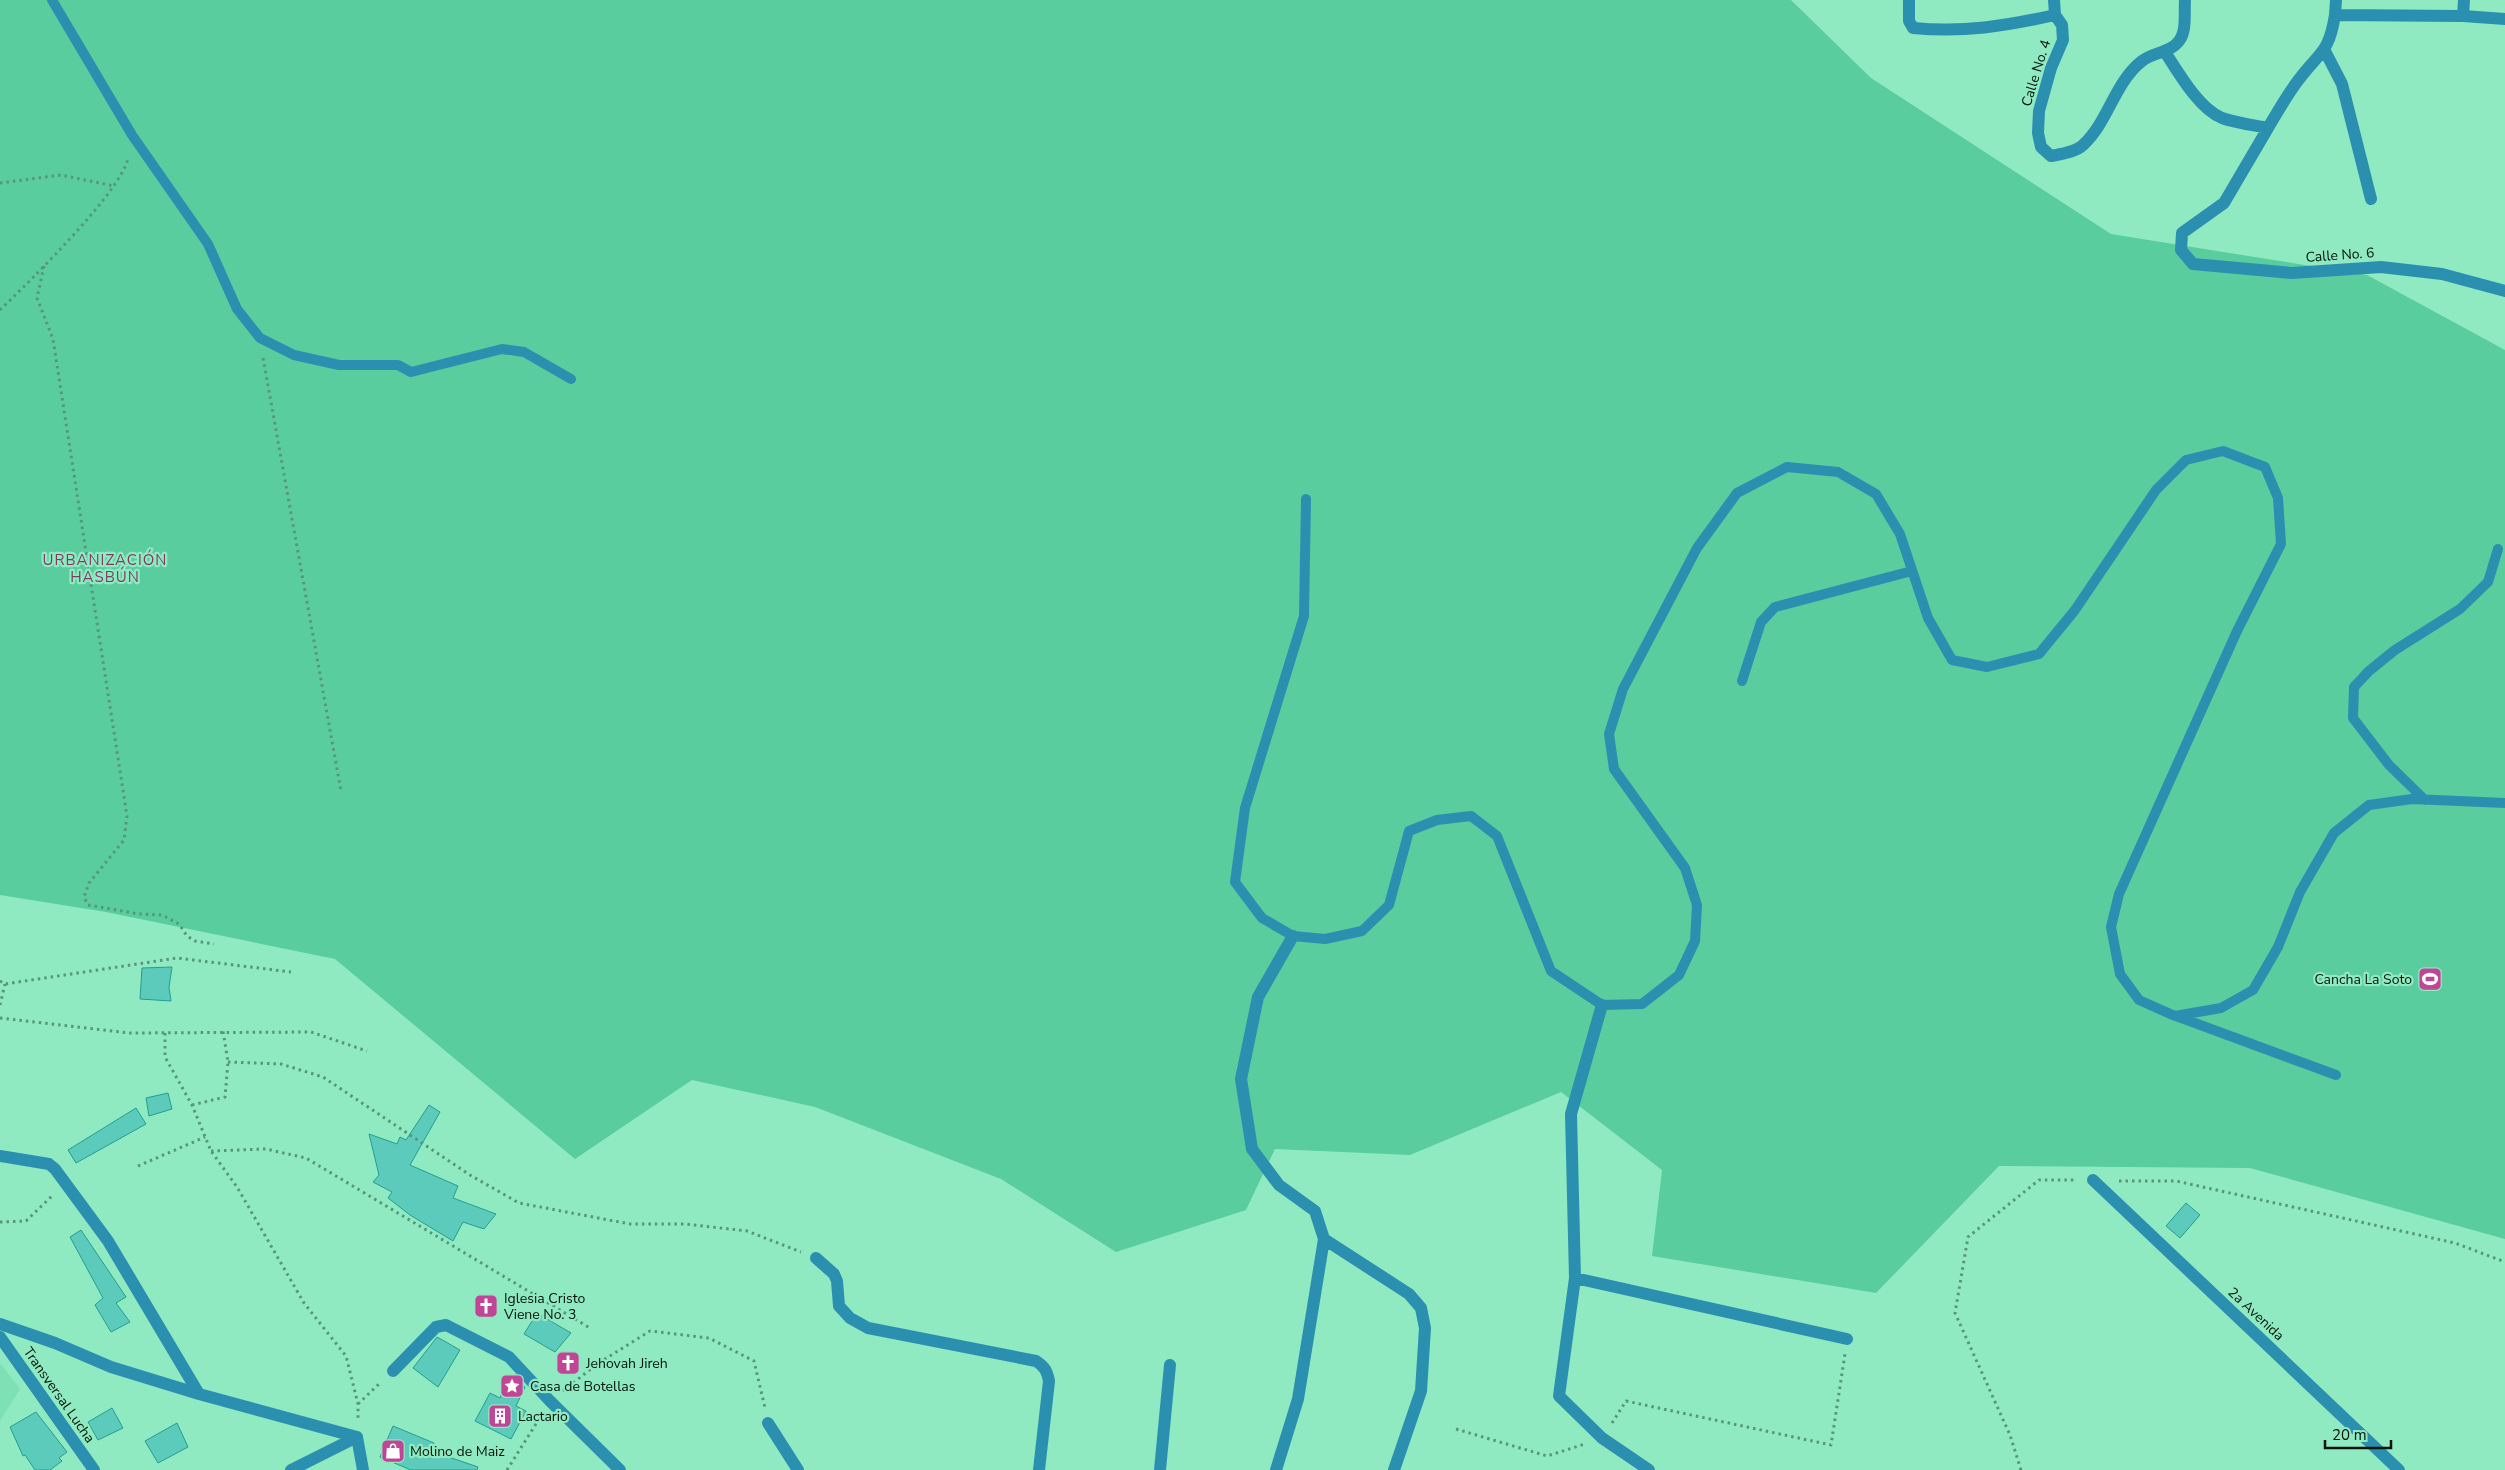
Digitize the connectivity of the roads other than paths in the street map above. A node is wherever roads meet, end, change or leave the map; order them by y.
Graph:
1 (52, 0) edge
2 (1908, 0) edge
3 (2054, 0) edge
4 (2185, 0) edge
5 (2336, 0) edge
6 (2464, 0) edge
7 (2055, 15) junction
8 (2336, 15) junction
9 (2463, 16) junction
10 (2505, 19) edge
11 (2325, 51) junction
12 (2165, 52) junction
13 (2268, 128) junction
14 (2371, 199) dead end
15 (2505, 291) edge
16 (571, 379) dead end
17 (1306, 499) dead end
18 (2498, 550) dead end
19 (1912, 571) junction
20 (1742, 681) dead end
21 (2425, 800) junction
22 (2505, 803) edge
23 (1293, 936) junction
24 (1602, 1005) junction
25 (2175, 1016) junction
26 (2336, 1075) dead end
27 (0, 1156) edge
28 (2092, 1180) road end
29 (1324, 1239) junction
30 (816, 1258) road end
31 (1575, 1278) junction
32 (0, 1324) edge
33 (0, 1337) edge
34 (1847, 1339) road end
35 (1170, 1364) dead end
36 (393, 1370) road end
37 (199, 1394) junction
38 (768, 1423) road end
39 (357, 1437) junction
40 (94, 1470) edge
41 (291, 1470) edge
42 (362, 1470) edge
43 (620, 1470) edge
44 (798, 1470) edge
45 (1039, 1470) edge
46 (1160, 1470) edge
47 (1276, 1470) edge
48 (1394, 1470) edge
49 (1650, 1470) edge
50 (2399, 1470) edge

1 - 16 lane
2 - 7 street, Calle No. 4
3 - 7 street
4 - 12 street, Calle No. 4
5 - 8 street
6 - 9 street
7 - 12 street, Calle No. 4
8 - 9 street
8 - 11 street
9 - 10 street
11 - 13 street
11 - 14 street
12 - 13 street
13 - 15 street, Calle No. 6
17 - 23 lane
18 - 21 lane
19 - 20 lane
19 - 24 lane
19 - 25 lane
21 - 22 lane
21 - 25 lane
23 - 24 lane
23 - 29 street
24 - 31 street
25 - 26 lane
27 - 37 street
28 - 50 street, 2a Avenida
29 - 47 street
29 - 48 street
30 - 45 street
31 - 34 street
31 - 49 street
32 - 37 street
33 - 40 street, Transversal Lucha
35 - 46 street
36 - 43 street
37 - 39 street
38 - 44 street
39 - 41 street
39 - 42 street

